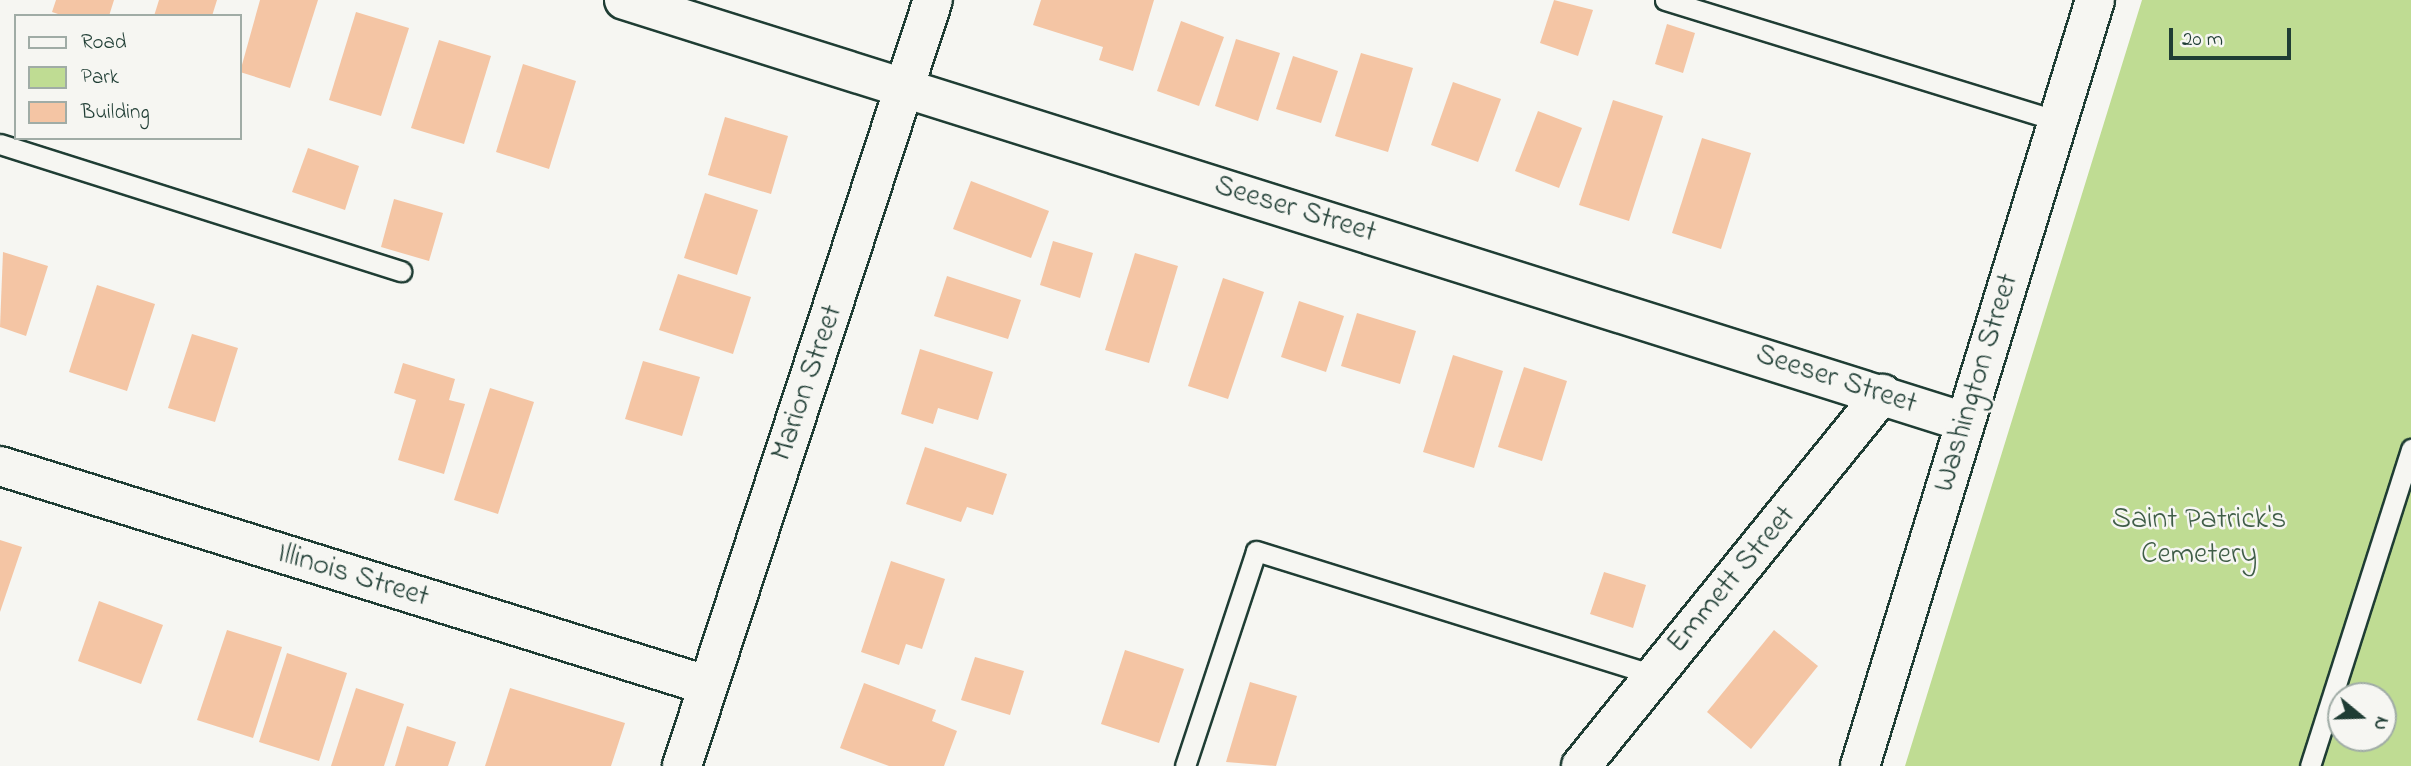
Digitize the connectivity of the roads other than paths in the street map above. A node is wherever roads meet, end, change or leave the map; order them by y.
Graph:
1 (626, 0) edge
2 (933, 0) edge
3 (1665, 0) edge
4 (2095, 0) edge
5 (907, 89) junction
6 (2058, 121) junction
7 (0, 144) edge
8 (401, 271) dead end
9 (1882, 394) junction
10 (1965, 422) junction
11 (2411, 449) edge
12 (0, 466) edge
13 (1652, 674) junction
14 (706, 685) junction
15 (682, 766) edge
16 (1185, 766) edge
17 (1581, 766) edge
18 (1860, 766) edge
19 (2310, 766) edge

1 - 5 street, Seeser Street
2 - 5 street, Marion Street
3 - 6 lane
4 - 6 street, Washington Street
5 - 9 street, Seeser Street
5 - 14 street, Marion Street
6 - 10 street, Washington Street
7 - 8 lane
9 - 10 street, Seeser Street
9 - 13 street, Emmett Street
10 - 18 street, Washington Street
11 - 19 lane
12 - 14 street, Illinois Street
13 - 16 lane
13 - 17 street, Emmett Street
14 - 15 street, Marion Street

